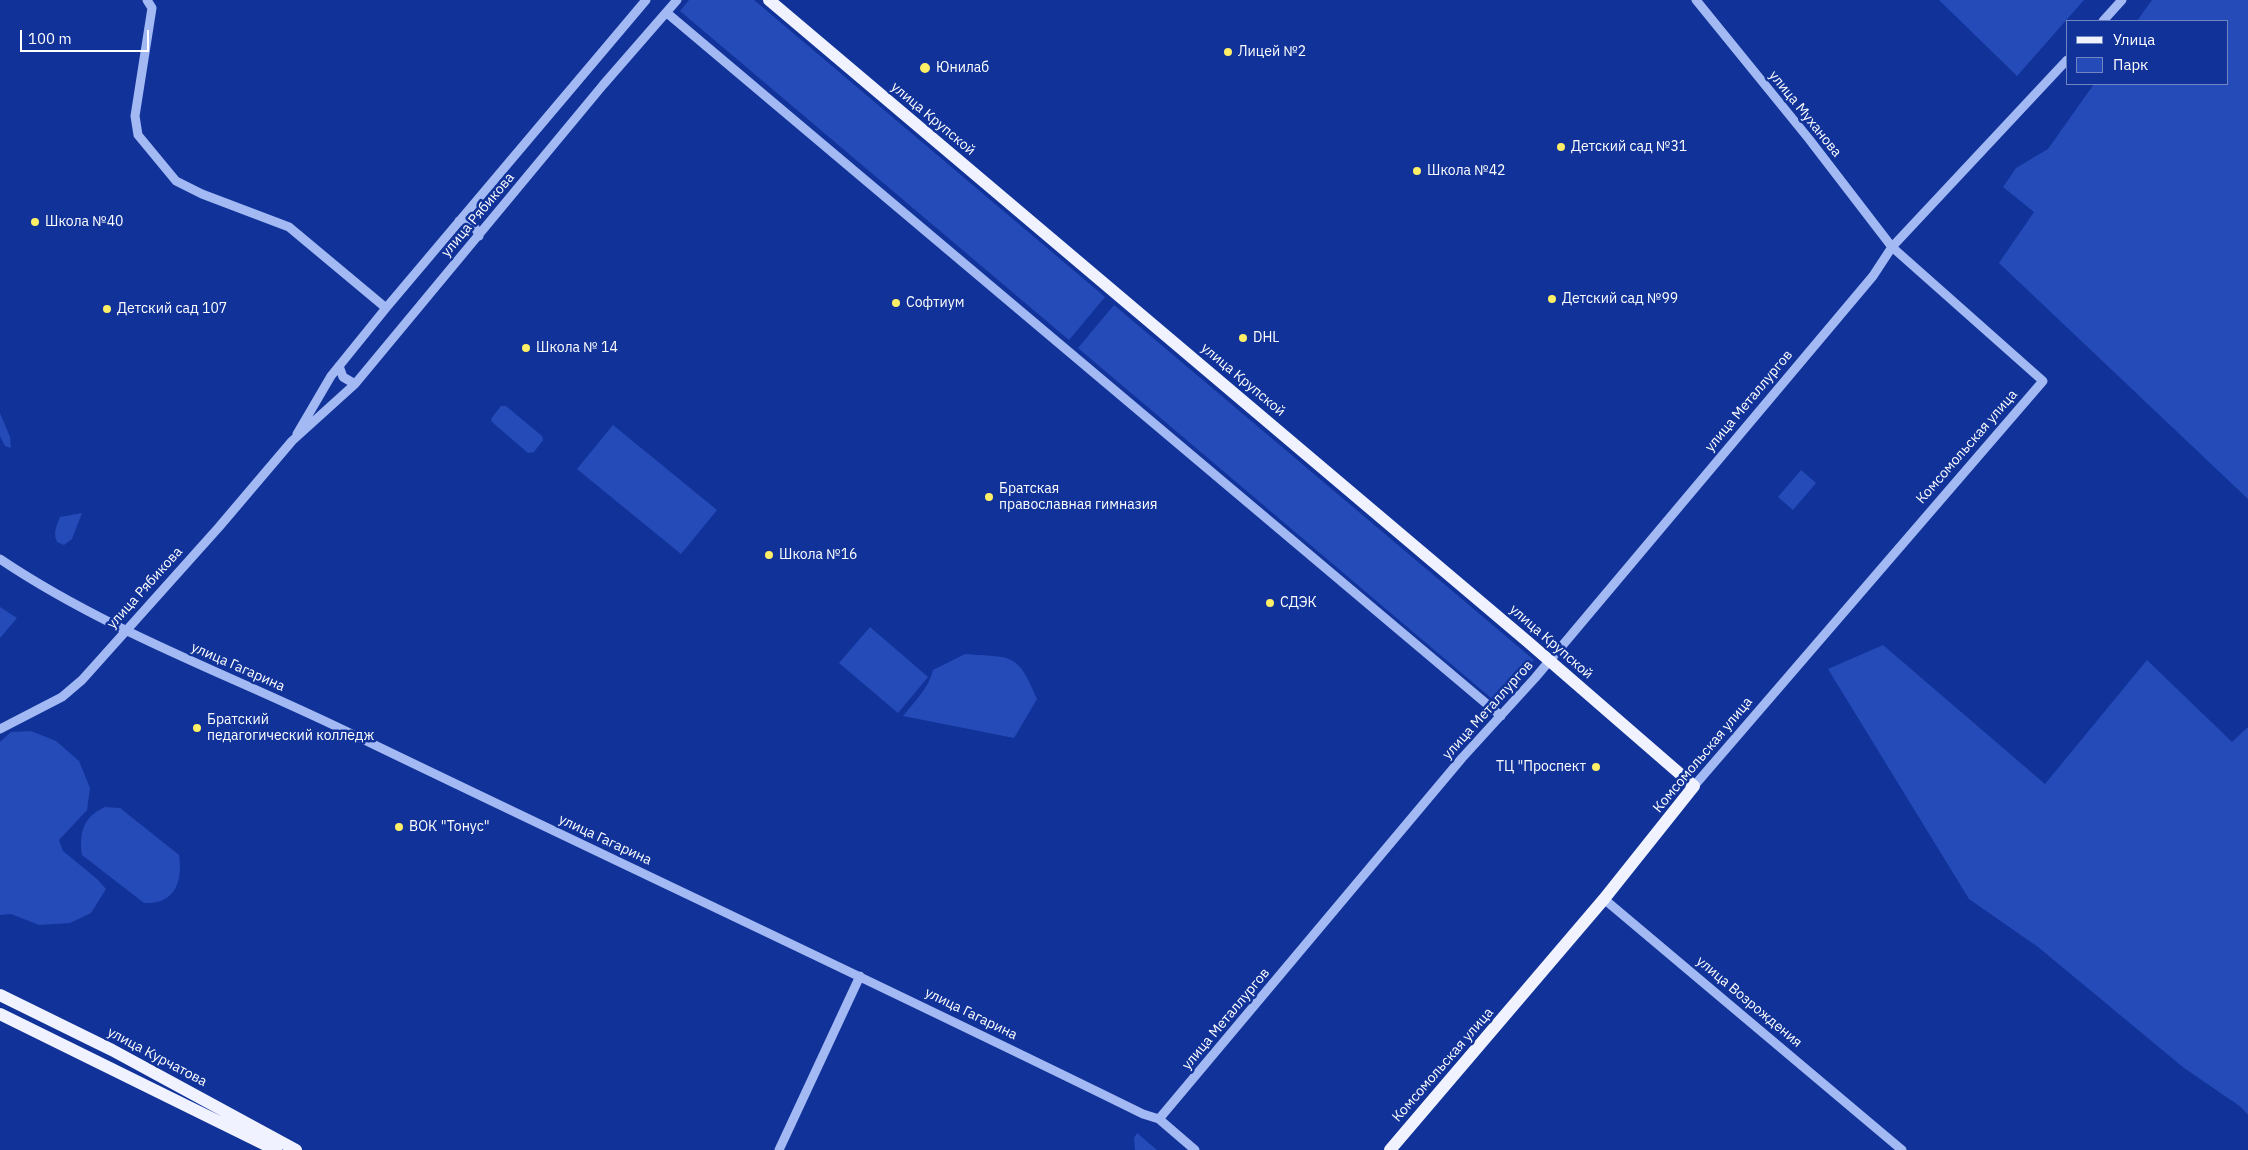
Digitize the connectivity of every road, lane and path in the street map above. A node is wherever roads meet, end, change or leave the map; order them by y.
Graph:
1 (147, 0) edge
2 (646, 0) edge
3 (677, 0) edge
4 (769, 0) edge
5 (1696, 0) edge
6 (2122, 0) edge
7 (667, 13) junction
8 (2104, 20) edge
9 (2066, 61) edge
10 (460, 221) junction
11 (479, 236) junction
12 (1892, 247) junction
13 (386, 308) junction
14 (339, 366) junction
15 (2043, 381) joint
16 (355, 384) junction
17 (292, 441) junction
18 (0, 559) edge
19 (125, 631) junction
20 (1550, 660) junction
21 (1501, 716) junction
22 (0, 729) edge
23 (1694, 786) junction
24 (1604, 899) junction
25 (860, 976) junction
26 (0, 995) edge
27 (0, 1014) edge
28 (112, 1050) junction
29 (104, 1065) junction
30 (1159, 1120) junction
31 (276, 1150) edge
32 (296, 1150) edge
33 (779, 1150) edge
34 (1195, 1150) edge
35 (1390, 1150) edge
36 (1902, 1150) edge

1 - 13 street
2 - 10 street, улица Рябикова
3 - 7 street, улица Рябикова
4 - 20 main road, улица Крупской
5 - 12 street, улица Муханова
6 - 8 street
7 - 11 street, улица Рябикова
7 - 21 street
9 - 12 street, улица Металлургов
10 - 11 street
10 - 13 street, улица Рябикова
11 - 16 street, улица Рябикова
12 - 15 street, улица Муханова
12 - 20 street, улица Металлургов
13 - 14 street, улица Рябикова
14 - 16 street
14 - 17 street, улица Рябикова
15 - 23 street, Комсомольская улица
16 - 17 street, улица Рябикова
17 - 19 street, улица Рябикова
18 - 19 street, улица Гагарина
19 - 22 street, улица Рябикова
19 - 25 street, улица Гагарина
20 - 21 street, улица Металлургов
20 - 23 main road, улица Крупской
21 - 30 street, улица Металлургов
23 - 24 main road, Комсомольская улица
24 - 35 main road, Комсомольская улица
24 - 36 street, улица Возрождения
25 - 30 street, улица Гагарина
25 - 33 street
26 - 28 main road, улица Курчатова
27 - 29 main road
28 - 29 main road
28 - 32 main road, улица Курчатова
29 - 31 main road
30 - 34 street, улица Гагарина

